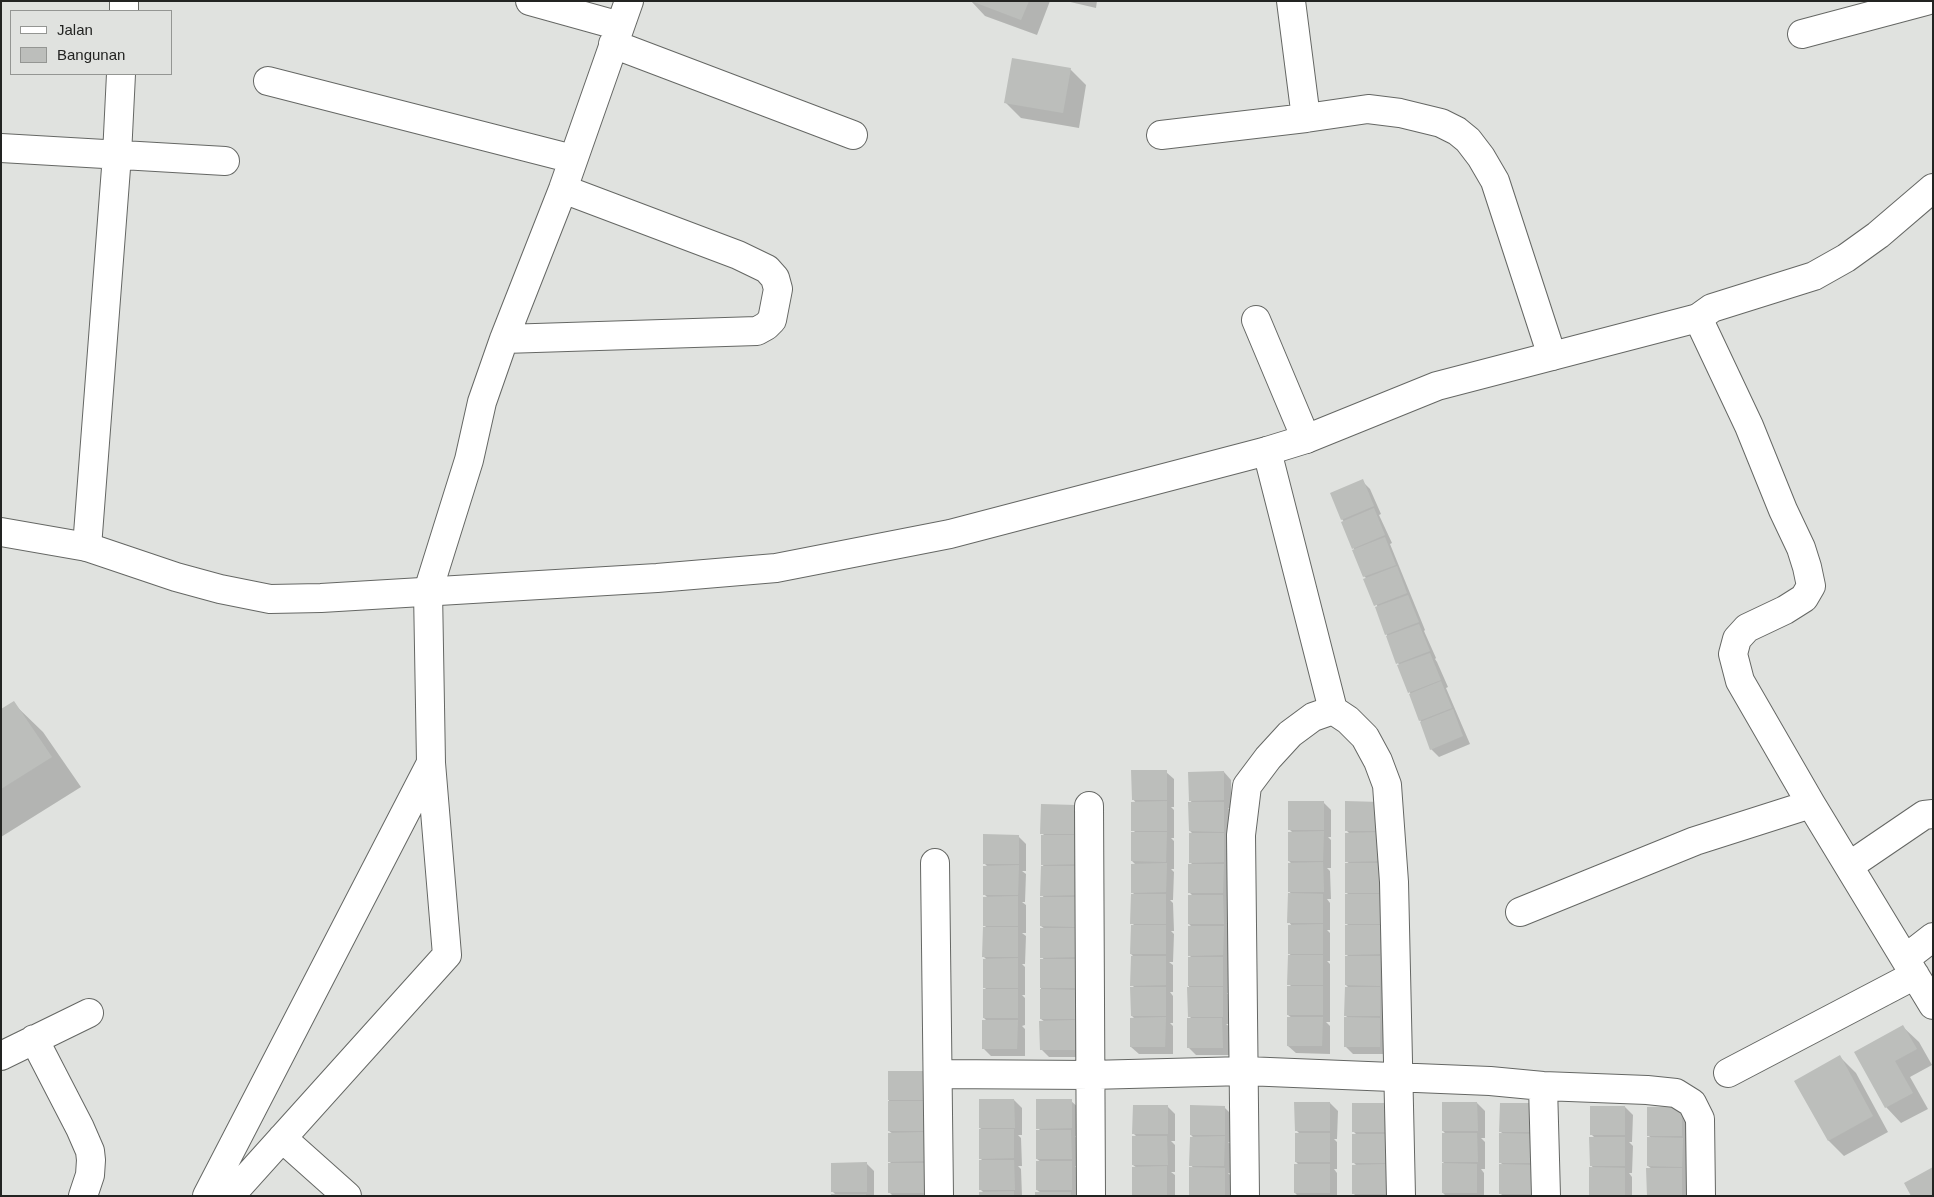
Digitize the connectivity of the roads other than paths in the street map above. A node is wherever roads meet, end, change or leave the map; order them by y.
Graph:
1 (530, 1) edge
2 (1291, 1) edge
3 (1914, 3) edge
4 (621, 24) edge
5 (1802, 34) dead end
6 (121, 75) edge
7 (268, 81) dead end
8 (1306, 118) junction
9 (853, 135) dead end
10 (1162, 135) dead end
11 (1, 148) edge
12 (117, 156) junction
13 (573, 159) junction
14 (225, 161) dead end
15 (1933, 188) edge
16 (563, 189) junction
17 (1698, 318) junction
18 (1256, 320) dead end
19 (504, 339) junction
20 (1552, 356) junction
21 (1306, 439) junction
22 (1267, 451) junction
23 (1, 532) edge
24 (87, 547) junction
25 (428, 591) junction
26 (1333, 710) junction
27 (431, 762) junction
28 (1811, 804) junction
29 (1090, 806) dead end
30 (1933, 814) edge
31 (935, 863) dead end
32 (1849, 866) junction
33 (1520, 912) dead end
34 (1933, 937) edge
35 (1911, 967) junction
36 (1933, 1005) edge
37 (89, 1012) dead end
38 (34, 1040) junction
39 (1, 1056) edge
40 (1245, 1071) junction
41 (1728, 1073) dead end
42 (938, 1074) junction
43 (1090, 1075) junction
44 (1398, 1076) junction
45 (1543, 1086) junction
46 (282, 1138) junction
47 (83, 1196) edge
48 (208, 1196) edge
49 (230, 1196) edge
50 (347, 1196) edge
51 (939, 1196) edge
52 (1091, 1196) edge
53 (1245, 1196) edge
54 (1401, 1196) edge
55 (1546, 1196) edge
56 (1701, 1196) edge

1 - 4 street
2 - 8 street
3 - 5 street
4 - 9 street
4 - 13 street
6 - 12 street
7 - 13 street
8 - 10 street
8 - 20 street
11 - 12 street
12 - 14 street
12 - 24 street
13 - 16 street
15 - 17 street
16 - 19 street
16 - 19 street
17 - 20 street
17 - 28 street
18 - 21 street
19 - 25 street
20 - 21 street
21 - 22 street
22 - 25 street
22 - 26 street
23 - 24 street
24 - 25 street
25 - 27 street
26 - 40 street
26 - 44 street
27 - 46 street
27 - 48 street
28 - 32 street
28 - 33 street
29 - 43 street
30 - 32 street
31 - 42 street
32 - 35 street
34 - 35 street
35 - 36 street
35 - 41 street
37 - 38 street
38 - 39 street
38 - 47 street
40 - 43 street
40 - 44 street
40 - 53 street
42 - 43 street
42 - 51 street
43 - 52 street
44 - 45 street
44 - 54 street
45 - 55 street
45 - 56 street
46 - 49 street
46 - 50 street

